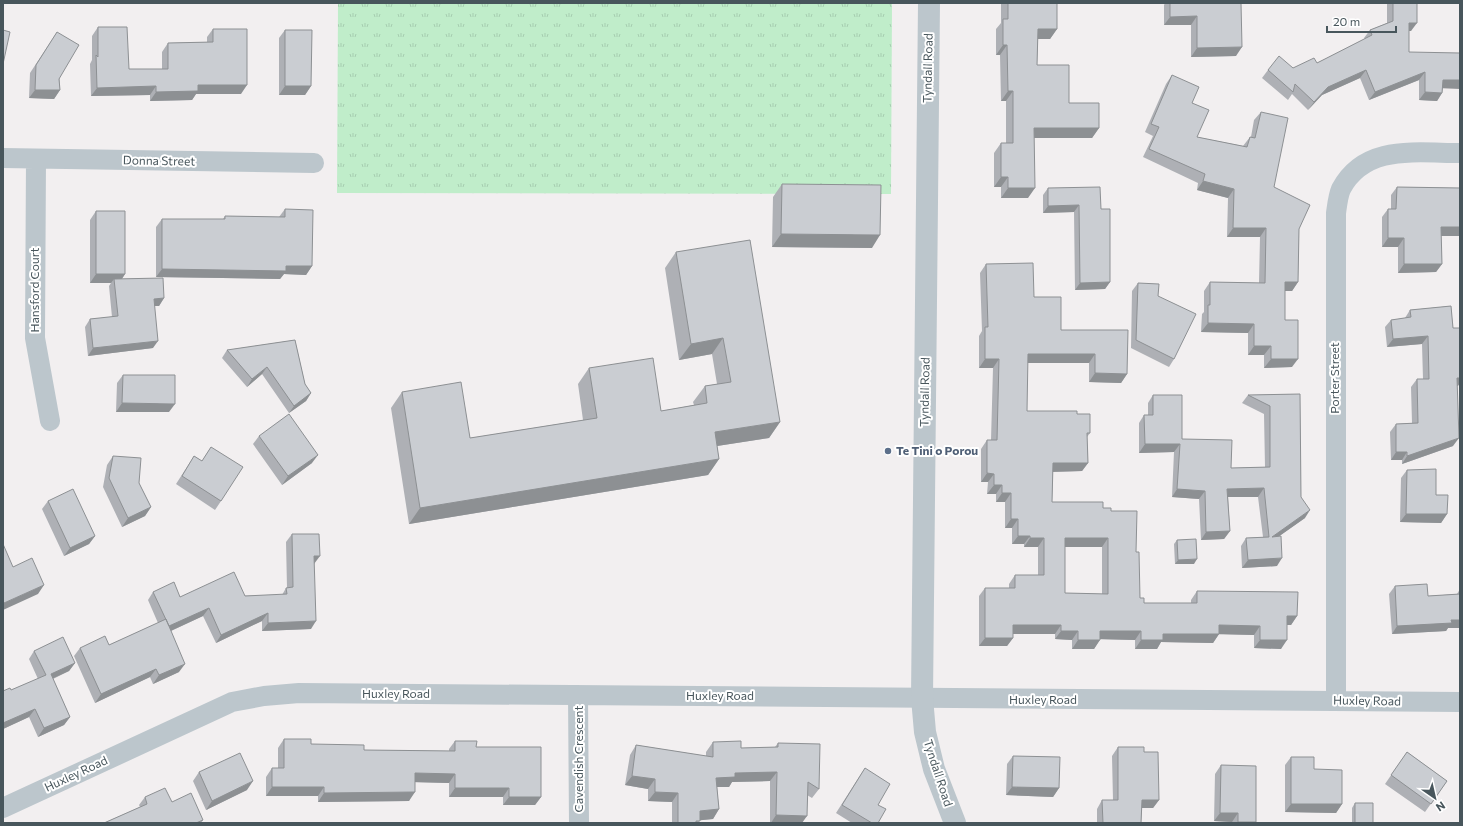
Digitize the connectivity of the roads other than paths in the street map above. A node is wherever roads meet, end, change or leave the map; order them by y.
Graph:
1 (928, 3) edge
2 (1460, 153) edge
3 (3, 158) edge
4 (36, 159) junction
5 (314, 163) dead end
6 (50, 421) dead end
7 (578, 695) junction
8 (922, 698) junction
9 (1336, 701) junction
10 (1460, 702) edge
11 (3, 808) edge
12 (580, 823) edge
13 (955, 823) edge

1 - 8 street, Tyndall Road
2 - 9 street, Porter Street
3 - 4 street, Donna Street
4 - 5 street, Donna Street
4 - 6 street, Hansford Court
7 - 8 street, Huxley Road
7 - 11 street, Huxley Road
7 - 12 street, Cavendish Crescent
8 - 9 street, Huxley Road
8 - 13 street, Tyndall Road
9 - 10 street, Huxley Road

